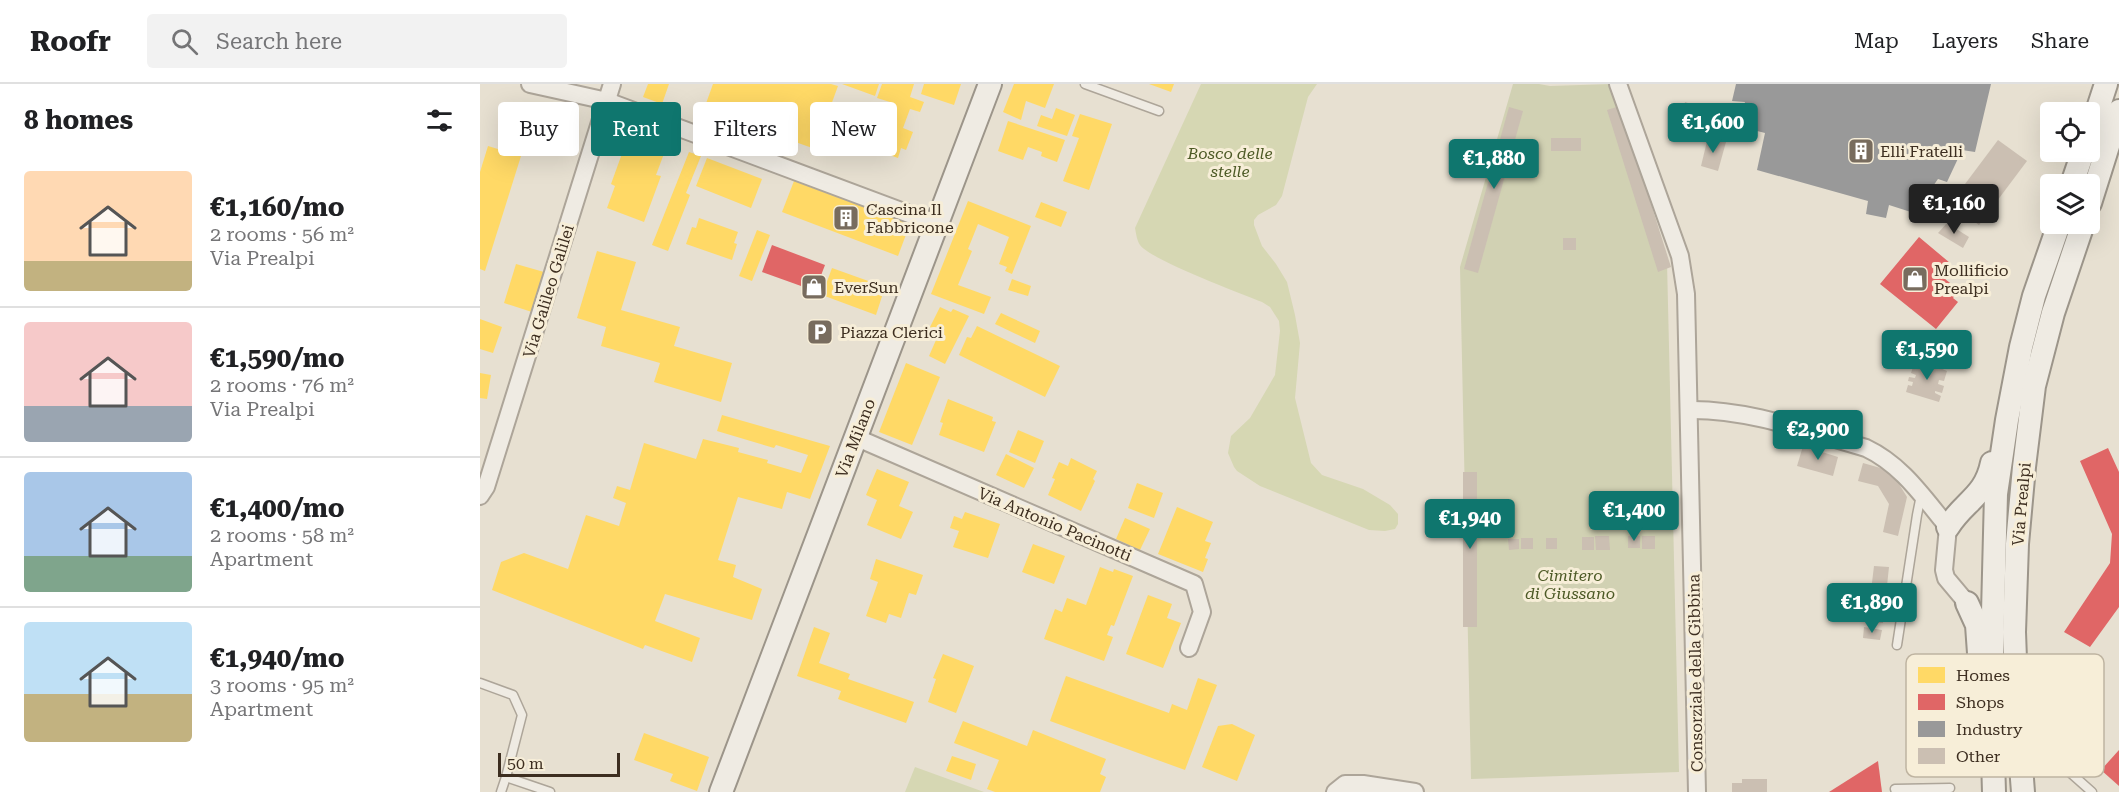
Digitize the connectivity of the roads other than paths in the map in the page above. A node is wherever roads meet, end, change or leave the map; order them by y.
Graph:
1 (530, 84) edge
2 (612, 84) edge
3 (990, 84) edge
4 (1084, 84) edge
5 (1618, 84) edge
6 (2106, 84) edge
7 (607, 101) junction
8 (2100, 102) edge
9 (1159, 111) dead end
10 (2119, 111) edge
11 (2099, 174) edge
12 (936, 224) junction
13 (2056, 234) edge
14 (2080, 234) edge
15 (1689, 410) junction
16 (2007, 420) junction
17 (855, 437) junction
18 (1922, 495) junction
19 (480, 496) edge
20 (1948, 527) junction
21 (1967, 603) joint
22 (1897, 645) dead end
23 (1189, 648) dead end
24 (1979, 654) edge
25 (1992, 654) edge
26 (2015, 654) edge
27 (480, 683) edge
28 (507, 777) junction
29 (1994, 777) edge
30 (2022, 777) edge
31 (2075, 777) edge
32 (1950, 788) dead end
33 (501, 792) edge
34 (550, 792) edge
35 (721, 792) edge
36 (1335, 792) edge
37 (1416, 792) edge
38 (1697, 792) edge
39 (1896, 792) edge
40 (1995, 792) edge
41 (2023, 792) edge
42 (2092, 792) edge

1 - 7 street
2 - 7 street, Via Galileo Galilei
3 - 12 main road, Via Milano
4 - 9 lane
5 - 15 street, Consorziale della Gibbina
6 - 8 main road
7 - 12 street
7 - 19 street, Via Galileo Galilei
10 - 11 main road
12 - 17 main road, Via Milano
13 - 16 main road, Via Prealpi
14 - 26 main road, Via Prealpi
15 - 18 street
15 - 38 street, Consorziale della Gibbina
16 - 20 main road
16 - 25 main road, Via Prealpi
17 - 23 street, Via Antonio Pacinotti
17 - 35 main road, Via Milano
18 - 20 street
18 - 22 lane
20 - 21 street
21 - 24 main road
27 - 28 lane
28 - 33 lane
28 - 34 lane
29 - 40 main road, Via Prealpi
30 - 41 main road, Via Prealpi
31 - 42 lane
32 - 39 lane
36 - 37 street

